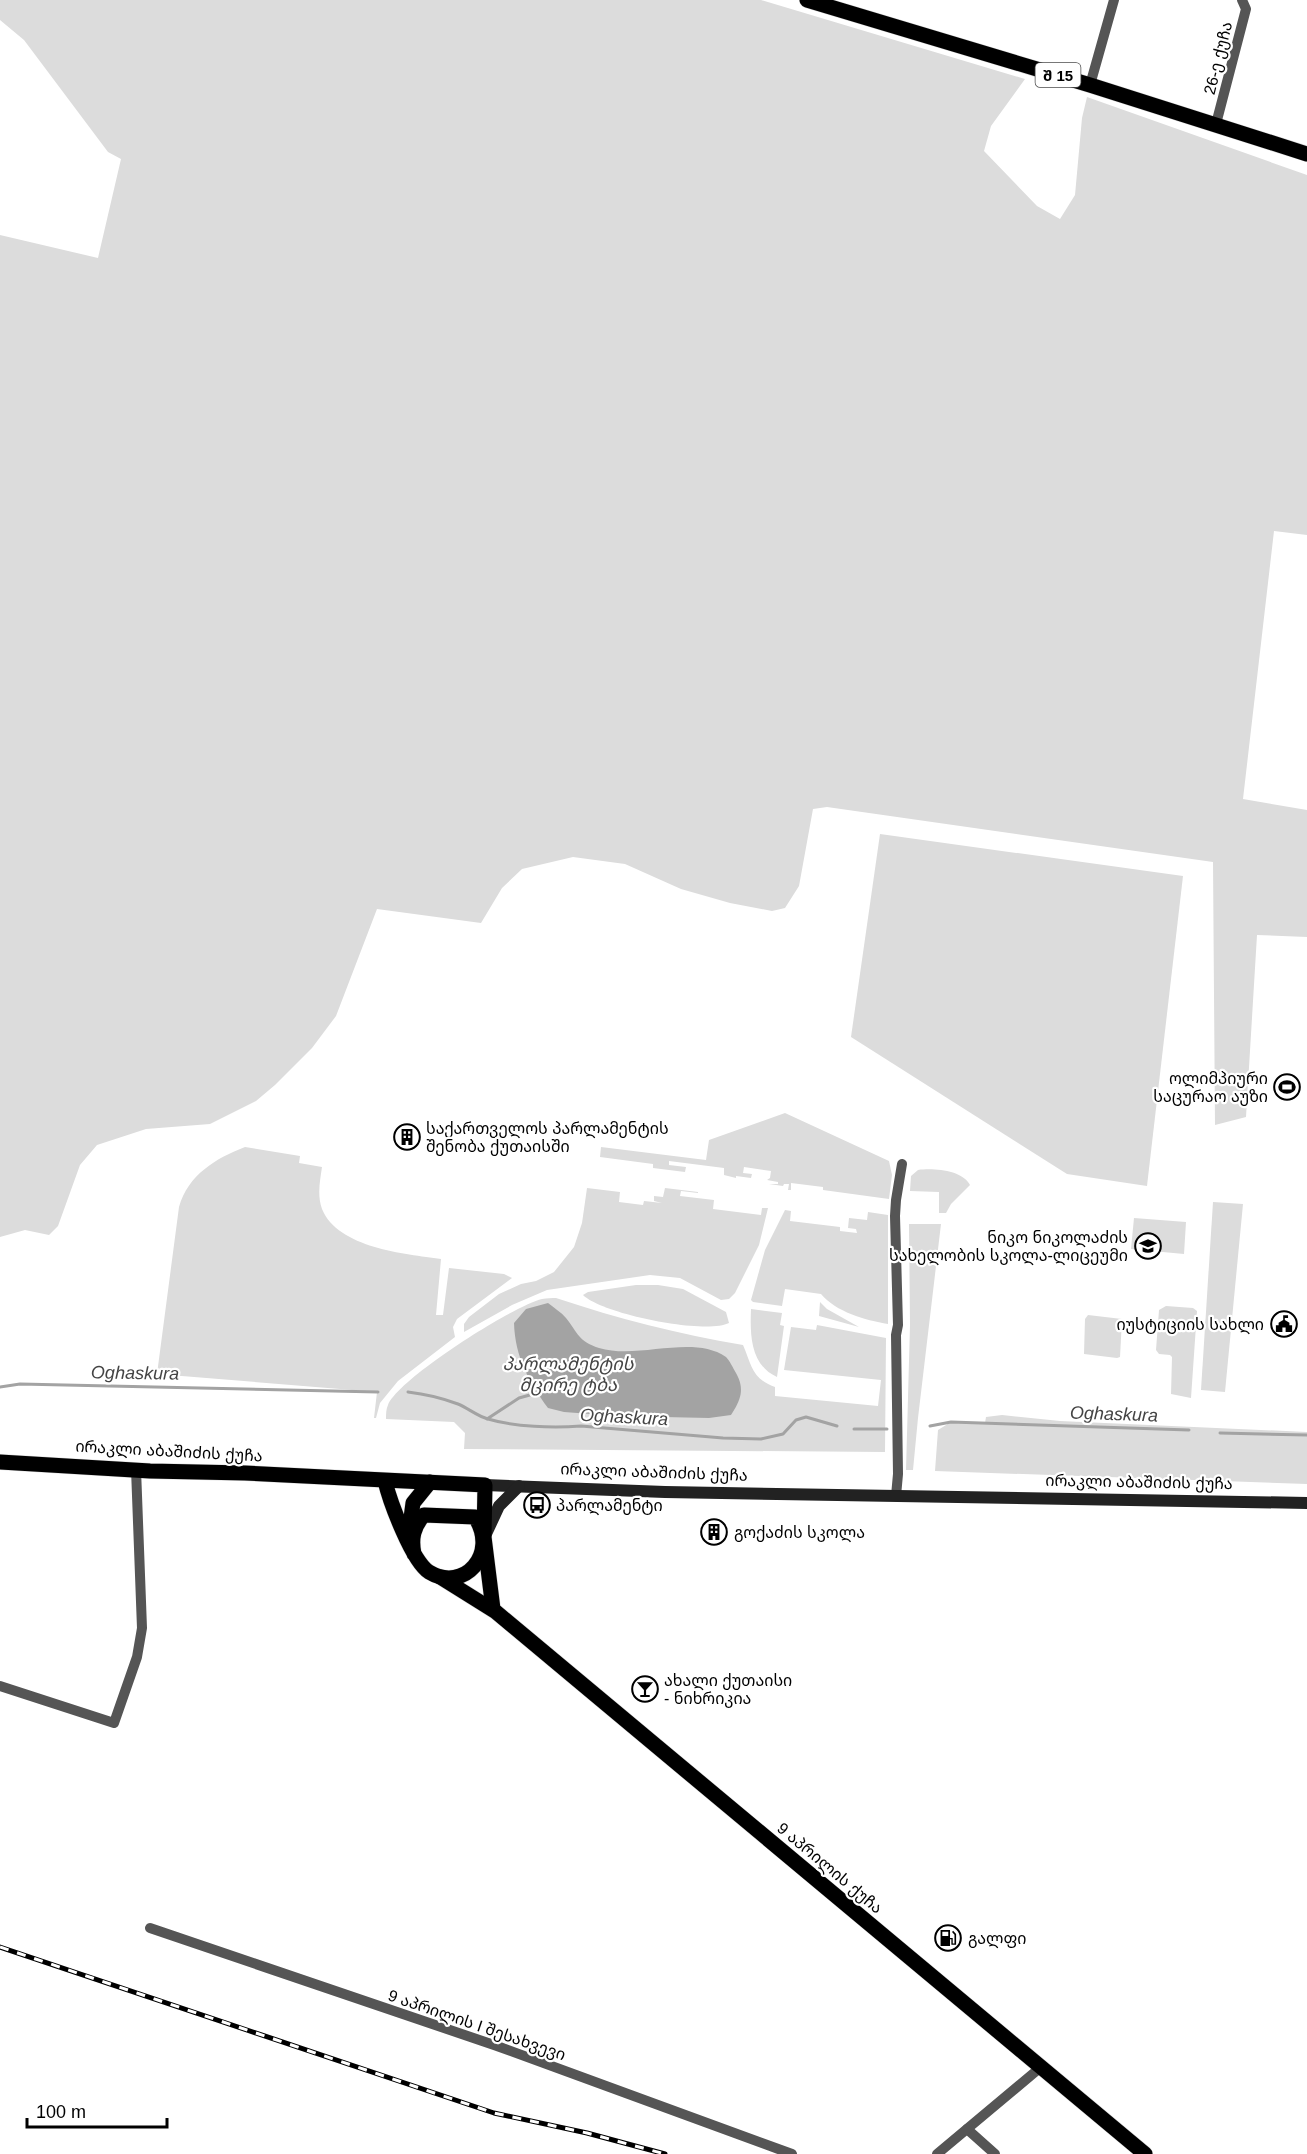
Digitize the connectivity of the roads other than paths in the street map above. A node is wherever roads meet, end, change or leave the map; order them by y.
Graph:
1 (807, 0) edge
2 (1114, 0) edge
3 (1242, 0) edge
4 (1090, 84) junction
5 (1216, 124) junction
6 (1307, 154) edge
7 (902, 1164) dead end
8 (0, 1462) edge
9 (136, 1469) junction
10 (385, 1481) junction
11 (430, 1482) junction
12 (484, 1485) junction
13 (519, 1486) junction
14 (896, 1496) junction
15 (1307, 1503) edge
16 (484, 1538) junction
17 (408, 1539) junction
18 (414, 1554) junction
19 (440, 1577) junction
20 (493, 1609) junction
21 (0, 1686) edge
22 (150, 1929) dead end
23 (1041, 2067) junction
24 (967, 2129) junction
25 (792, 2154) edge
26 (937, 2154) edge
27 (995, 2154) edge
28 (1145, 2154) edge

1 - 4 main road, შ 15
2 - 4 street
3 - 5 street, 26-ე ქუჩა
4 - 5 main road, შ 15
5 - 6 main road, შ 15
7 - 14 street
8 - 9 main road, ირაკლი აბაშიძის ქუჩა
9 - 10 main road, ირაკლი აბაშიძის ქუჩა
9 - 21 street
10 - 11 main road, ირაკლი აბაშიძის ქუჩა
10 - 17 main road
11 - 12 main road, ირაკლი აბაშიძის ქუჩა
11 - 17 main road
12 - 13 main road, ირაკლი აბაშიძის ქუჩა
12 - 16 main road
13 - 14 main road, ირაკლი აბაშიძის ქუჩა
13 - 16 main road
14 - 15 main road, ირაკლი აბაშიძის ქუჩა
16 - 18 main road
16 - 19 main road
16 - 20 main road
17 - 18 main road
18 - 19 main road
19 - 20 main road, 9 აპრილის ქუჩა
20 - 23 main road, 9 აპრილის ქუჩა
22 - 25 street, 9 აპრილის I შესახვევი
23 - 24 street
23 - 28 main road, 9 აპრილის ქუჩა
24 - 26 street
24 - 27 street

